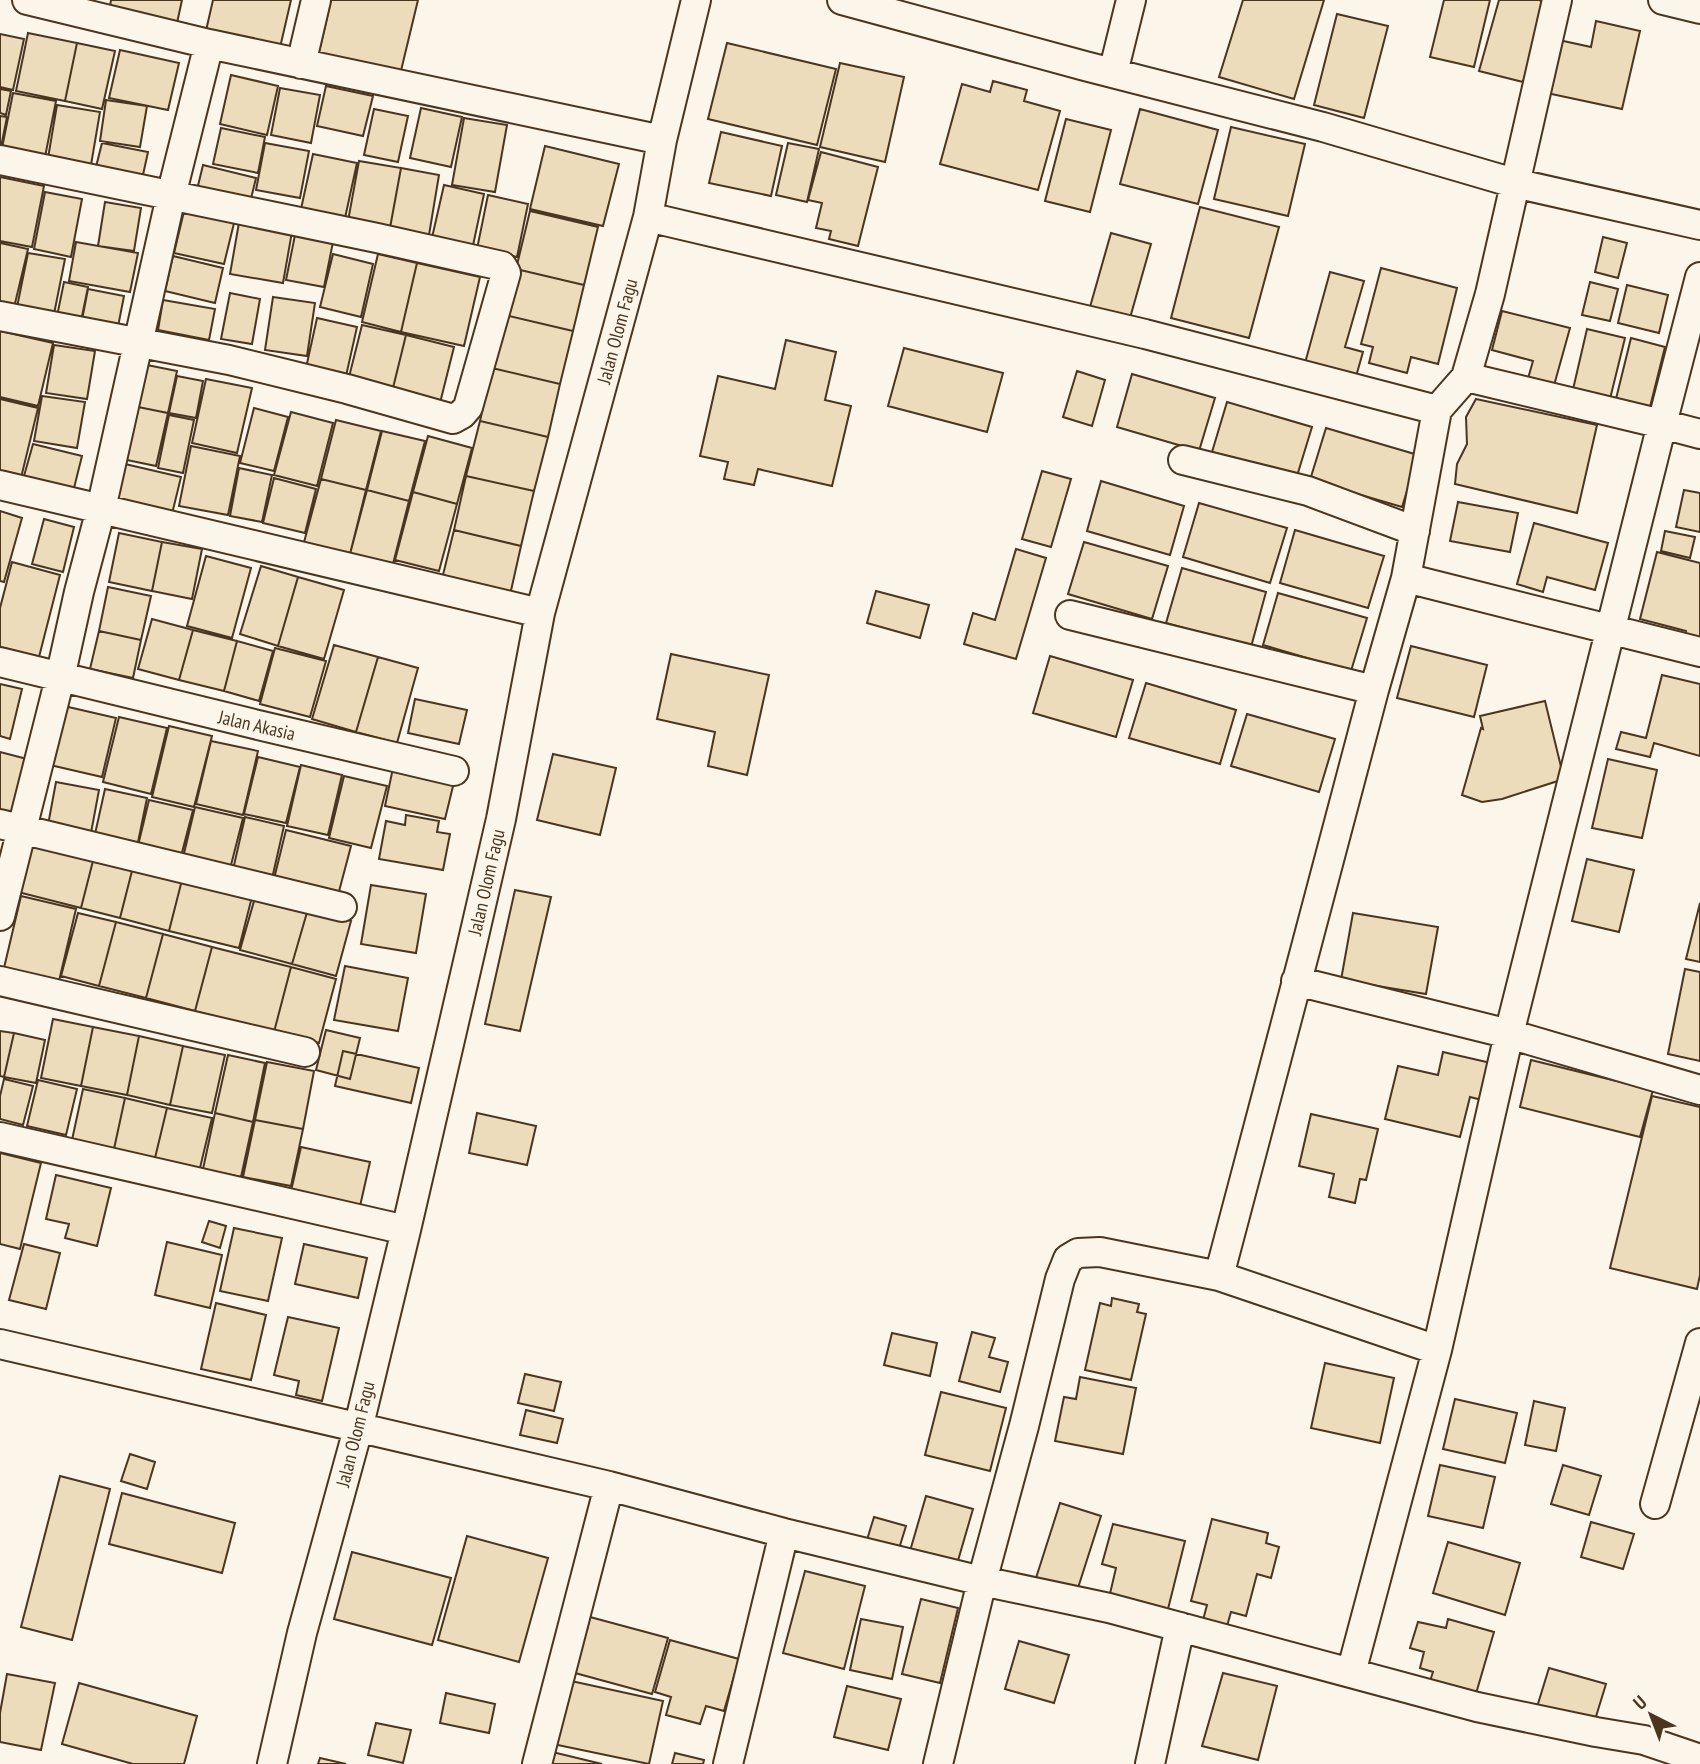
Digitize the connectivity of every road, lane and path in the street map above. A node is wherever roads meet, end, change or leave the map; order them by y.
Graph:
1 (26, 0) edge
2 (316, 0) edge
3 (696, 0) edge
4 (842, 0) edge
5 (1131, 0) edge
6 (1558, 0) edge
7 (1663, 0) edge
8 (1700, 9) edge
9 (209, 44) junction
10 (301, 64) junction
11 (1113, 73) junction
12 (662, 140) junction
13 (0, 160) edge
14 (1514, 183) junction
15 (172, 196) junction
16 (648, 217) junction
17 (1700, 225) edge
18 (1700, 277) edge
19 (0, 316) edge
20 (139, 343) junction
21 (1466, 377) junction
22 (1437, 410) junction
23 (1662, 424) junction
24 (1700, 434) edge
25 (1183, 460) dead end
26 (0, 485) edge
27 (101, 509) junction
28 (1415, 531) junction
29 (1406, 578) junction
30 (540, 613) junction
31 (1070, 615) dead end
32 (1611, 629) junction
33 (1700, 652) edge
34 (0, 663) edge
35 (60, 678) junction
36 (1374, 690) junction
37 (454, 771) dead end
38 (11, 827) edge
39 (342, 906) dead end
40 (0, 916) edge
41 (0, 981) edge
42 (1296, 981) junction
43 (1509, 1034) junction
44 (305, 1052) dead end
45 (1700, 1090) edge
46 (0, 1137) edge
47 (406, 1230) junction
48 (1219, 1276) junction
49 (1700, 1343) edge
50 (0, 1344) edge
51 (1437, 1350) junction
52 (358, 1429) junction
53 (609, 1486) junction
54 (1655, 1504) dead end
55 (784, 1533) junction
56 (982, 1581) junction
57 (1181, 1627) junction
58 (1352, 1673) junction
59 (1700, 1759) edge
60 (272, 1764) edge
61 (537, 1764) edge
62 (728, 1764) edge
63 (938, 1764) edge
64 (1150, 1764) edge

1 - 9 street
2 - 10 street
3 - 12 street, Jalan Olom Fagu
4 - 11 street
5 - 11 street
6 - 14 street
7 - 8 street
9 - 10 street
9 - 15 street
10 - 12 street
11 - 14 street
12 - 16 street, Jalan Olom Fagu
13 - 15 street
14 - 17 street
14 - 21 street
15 - 20 street
15 - 20 street
16 - 22 street
16 - 30 street, Jalan Olom Fagu
18 - 23 street
19 - 20 street
20 - 27 street
21 - 22 street
21 - 23 street
22 - 28 street
23 - 24 street
23 - 32 street
25 - 28 street
26 - 27 street
27 - 30 street
27 - 35 street
28 - 29 street
29 - 32 street
29 - 36 street
30 - 47 street, Jalan Olom Fagu
31 - 36 street
32 - 33 street
32 - 43 street
34 - 35 street, Jalan Akasia
35 - 37 street, Jalan Akasia
35 - 38 street
36 - 42 street
38 - 39 street
38 - 40 street
41 - 44 street
42 - 43 street
42 - 48 street
43 - 45 street
43 - 51 street
46 - 47 street
47 - 52 street, Jalan Olom Fagu
48 - 51 street
48 - 56 street
49 - 54 street
50 - 52 street
51 - 58 street
52 - 53 street
52 - 60 street, Jalan Olom Fagu
53 - 55 street
53 - 61 street
55 - 56 street
55 - 62 street
56 - 57 street
56 - 63 street
57 - 58 street
57 - 64 street
58 - 59 street

